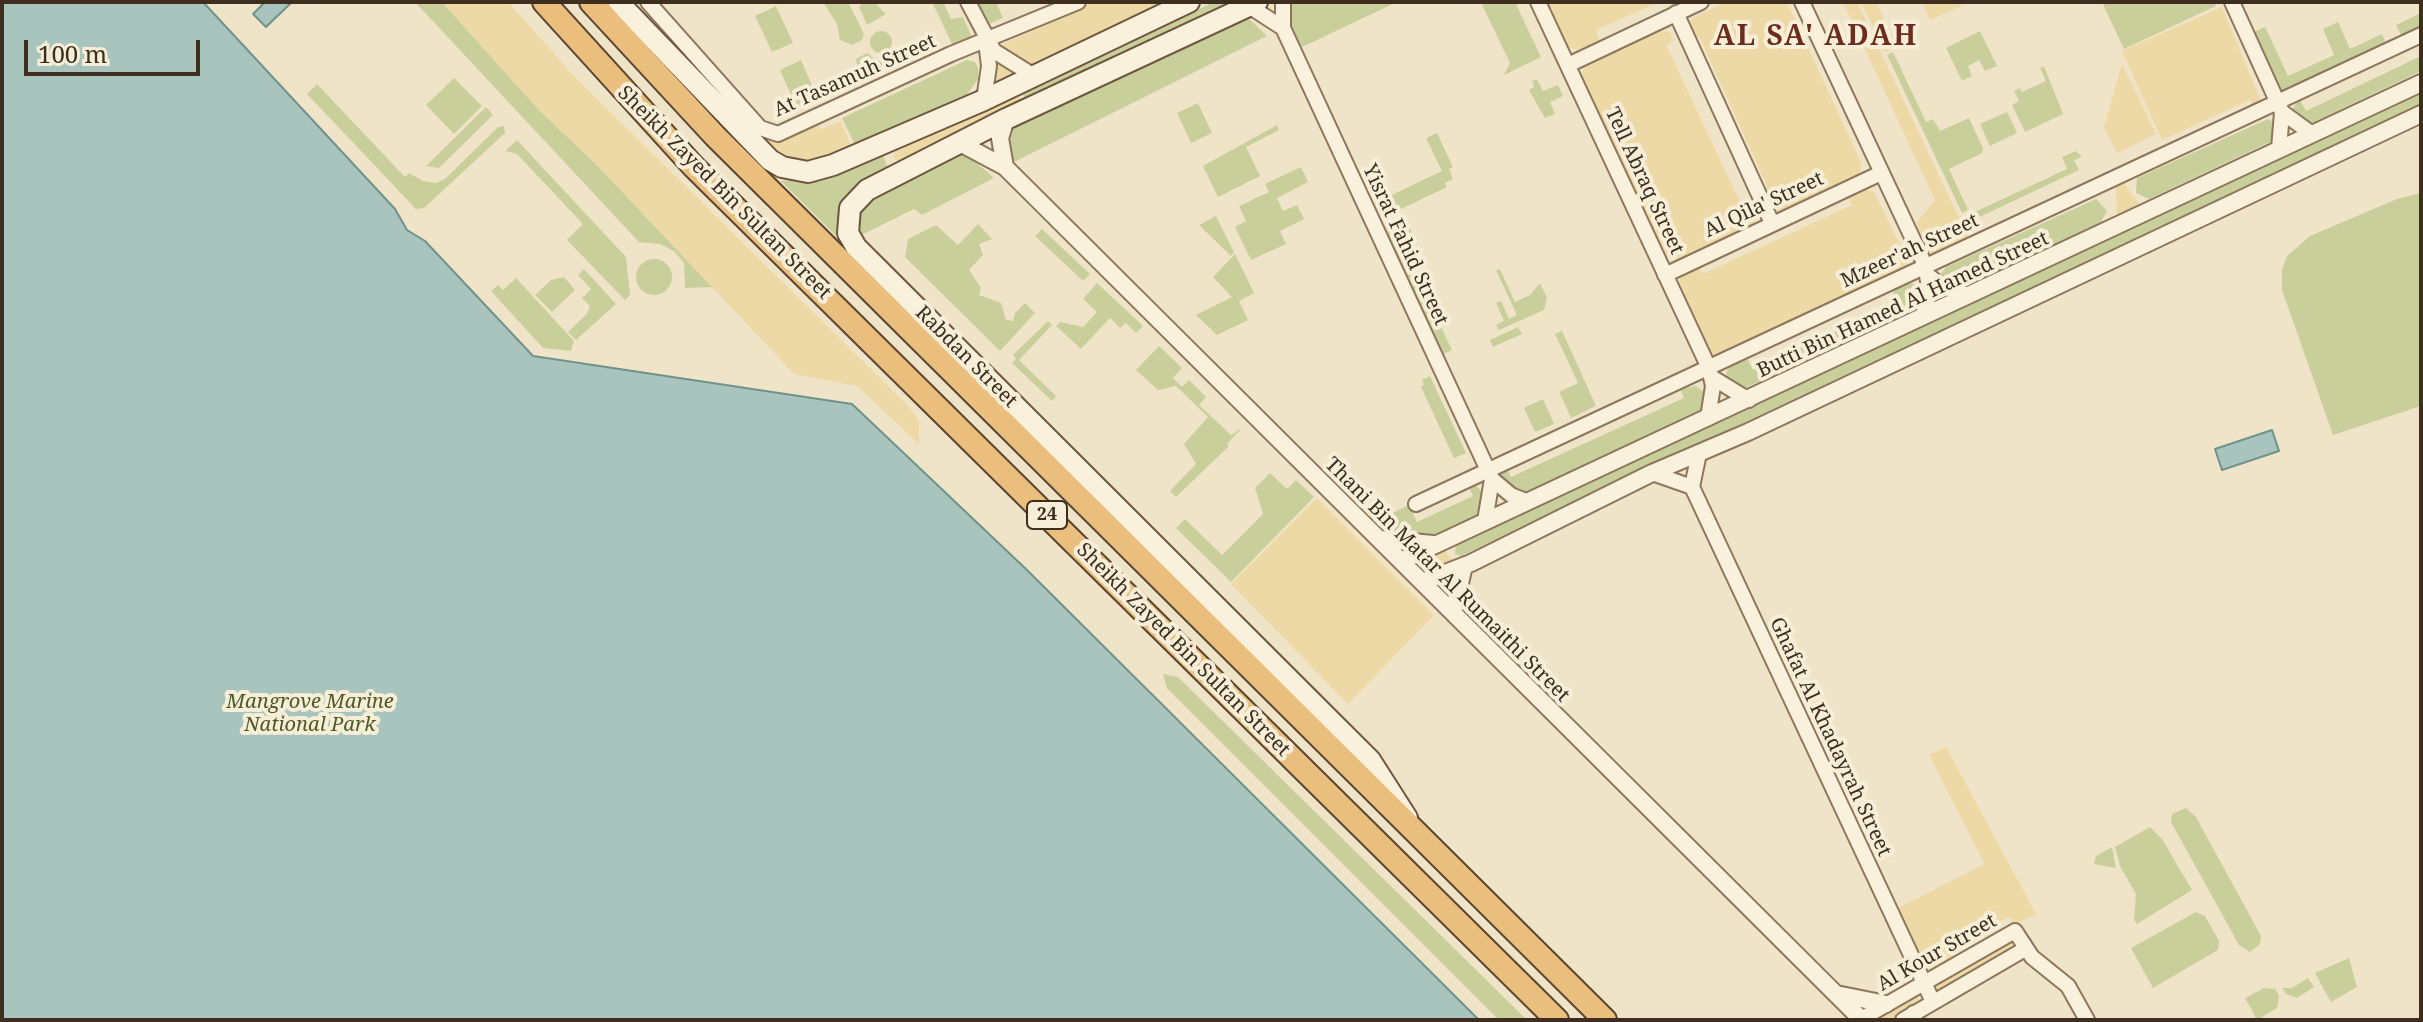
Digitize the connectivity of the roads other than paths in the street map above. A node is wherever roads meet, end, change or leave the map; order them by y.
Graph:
1 (544, 2) edge
2 (591, 2) edge
3 (618, 2) edge
4 (648, 2) edge
5 (968, 2) edge
6 (1078, 2) edge
7 (1189, 2) edge
8 (1283, 2) edge
9 (1538, 2) edge
10 (1701, 2) edge
11 (1802, 2) edge
12 (2232, 2) edge
13 (1253, 4) edge
14 (1676, 13) junction
15 (1283, 28) junction
16 (2421, 35) edge
17 (986, 41) junction
18 (1568, 65) junction
19 (1034, 76) junction
20 (2421, 83) edge
21 (984, 100) junction
22 (2280, 107) junction
23 (2421, 114) edge
24 (1006, 119) junction
25 (2312, 134) junction
26 (892, 139) junction
27 (958, 142) junction
28 (2279, 149) junction
29 (1005, 167) junction
30 (907, 169) junction
31 (1881, 173) junction
32 (1772, 223) junction
33 (1927, 270) junction
34 (1665, 275) junction
35 (1968, 295) junction
36 (1923, 315) junction
37 (1711, 373) junction
38 (1749, 400) junction
39 (1708, 418) junction
40 (1699, 453) junction
41 (1652, 473) junction
42 (1490, 474) junction
43 (1692, 487) junction
44 (1526, 501) junction
45 (1416, 504) dead end
46 (1485, 521) junction
47 (1456, 535) junction
48 (1379, 539) junction
49 (1435, 544) junction
50 (1401, 561) junction
51 (1467, 564) junction
52 (1422, 582) junction
53 (1453, 613) junction
54 (1415, 833) junction
55 (2025, 949) junction
56 (1923, 983) junction
57 (1835, 993) junction
58 (1933, 1002) junction
59 (1886, 1004) junction
60 (1910, 1018) edge
61 (1861, 1019) edge
62 (1557, 1020) edge
63 (1605, 1020) edge
64 (2087, 1020) edge

1 - 62 highway, Sheikh Zayed Bin Sultan Street / 24
2 - 54 highway, Sheikh Zayed Bin Sultan Street / 24
3 - 26 main road
4 - 17 street, At Tasamuh Street
5 - 17 street
6 - 17 street, At Tasamuh Street
7 - 19 main road
8 - 15 street, Yisrat Fahid Street
9 - 18 street, Tell Abraq Street
10 - 14 street
11 - 31 street
12 - 22 street
13 - 15 street
13 - 24 main road, Rabdan Street
14 - 18 street
14 - 32 street
15 - 42 street, Yisrat Fahid Street
16 - 22 street, Mzeer'ah Street
17 - 19 street
17 - 21 street
18 - 34 street, Tell Abraq Street
19 - 21 main road
20 - 25 street, Butti Bin Hamed Al Hamed Street
21 - 26 main road
22 - 25 street
22 - 28 street
22 - 33 street, Mzeer'ah Street
23 - 40 street
24 - 27 main road, Rabdan Street
24 - 29 street
25 - 28 street, Butti Bin Hamed Al Hamed Street
26 - 30 main road
27 - 29 street, Thani Bin Matar Al Rumaithi Street
27 - 30 main road, Rabdan Street
28 - 35 street, Butti Bin Hamed Al Hamed Street
29 - 48 street, Thani Bin Matar Al Rumaithi Street
30 - 54 main road, Rabdan Street
31 - 32 street, Al Qila' Street
31 - 33 street
32 - 34 street, Al Qila' Street
33 - 35 street
33 - 36 street
33 - 37 street, Mzeer'ah Street
34 - 37 street, Tell Abraq Street
35 - 36 street, Butti Bin Hamed Al Hamed Street
36 - 38 street, Butti Bin Hamed Al Hamed Street
37 - 38 street
37 - 39 street
37 - 42 street, Mzeer'ah Street
38 - 39 street, Butti Bin Hamed Al Hamed Street
39 - 44 street, Butti Bin Hamed Al Hamed Street
40 - 41 street
40 - 43 street
41 - 43 street
41 - 51 street
42 - 44 street
42 - 45 street, Mzeer'ah Street
42 - 46 street
43 - 56 street, Ghafat Al Khadayrah Street
44 - 46 street, Butti Bin Hamed Al Hamed Street
46 - 47 street, Butti Bin Hamed Al Hamed Street
47 - 49 street, Butti Bin Hamed Al Hamed Street
47 - 51 street
48 - 49 street
48 - 50 street, Thani Bin Matar Al Rumaithi Street
49 - 50 street, Butti Bin Hamed Al Hamed Street
50 - 52 street, Thani Bin Matar Al Rumaithi Street
51 - 52 street
51 - 53 street
52 - 53 street, Thani Bin Matar Al Rumaithi Street
53 - 57 street, Thani Bin Matar Al Rumaithi Street
54 - 63 highway, Sheikh Zayed Bin Sultan Street / 24
55 - 56 street, Al Kour Street
55 - 58 street, Al Kour Street
55 - 64 street, Al Kour Street
56 - 58 street, Ghafat Al Khadayrah Street
56 - 59 street, Al Kour Street
57 - 59 street
57 - 61 street, Thani Bin Matar Al Rumaithi Street
58 - 60 street, Al Kour Street
59 - 61 street, Al Kour Street

